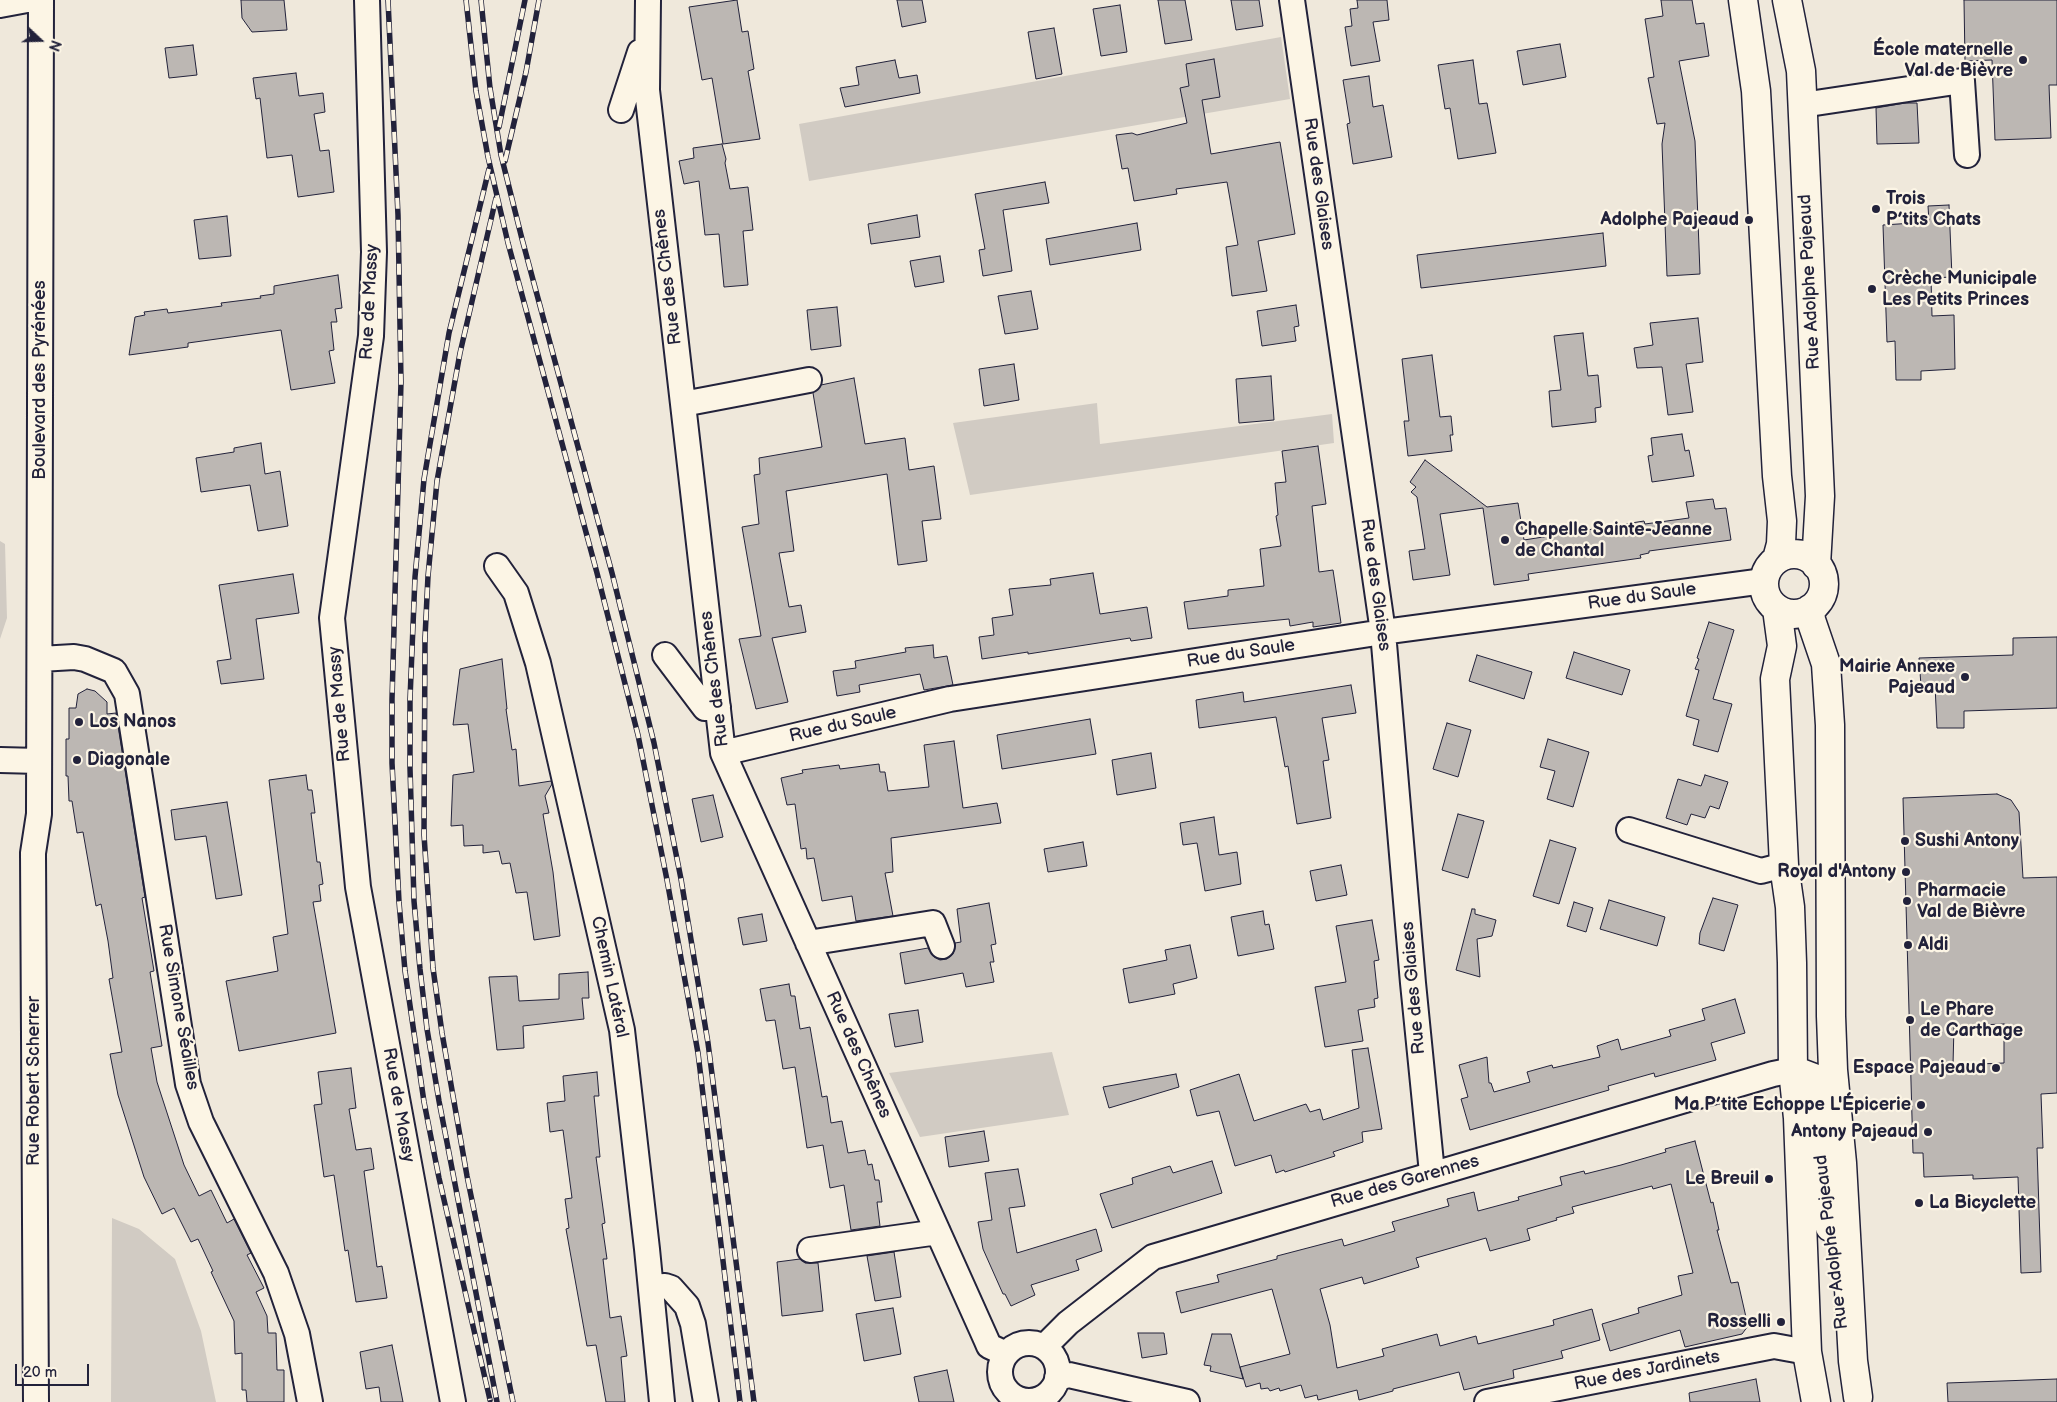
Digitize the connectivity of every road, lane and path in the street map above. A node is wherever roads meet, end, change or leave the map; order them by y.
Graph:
1 (27, 0) edge
2 (41, 0) edge
3 (367, 0) edge
4 (648, 0) edge
5 (1292, 0) edge
6 (1743, 0) edge
7 (1787, 0) edge
8 (0, 6) edge
9 (647, 30) junction
10 (1802, 105) junction
11 (621, 110) dead end
12 (1968, 155) dead end
13 (809, 380) dead end
14 (683, 404) junction
15 (1816, 565) junction
16 (497, 566) dead end
17 (1771, 570) junction
18 (1777, 609) junction
19 (1810, 609) junction
20 (1383, 632) junction
21 (665, 655) dead end
22 (40, 659) junction
23 (718, 707) junction
24 (723, 753) junction
25 (0, 760) edge
26 (39, 761) junction
27 (1629, 830) dead end
28 (1784, 865) junction
29 (1790, 907) junction
30 (808, 943) junction
31 (942, 946) dead end
32 (1793, 1070) junction
33 (1833, 1070) junction
34 (1432, 1174) junction
35 (938, 1232) junction
36 (810, 1250) dead end
37 (651, 1287) junction
38 (1044, 1348) junction
39 (1807, 1352) junction
40 (1006, 1354) junction
41 (1057, 1378) junction
42 (1859, 1399) edge
43 (1024, 1401) edge
44 (36, 1402) edge
45 (310, 1402) edge
46 (453, 1402) edge
47 (662, 1402) edge
48 (706, 1402) edge
49 (1187, 1402) edge
50 (1488, 1402) edge
51 (1816, 1402) edge

1 - 8 street
2 - 22 street, Boulevard des Pyrénées
3 - 46 street, Rue de Massy
4 - 9 street, Rue des Chênes
5 - 20 street, Rue des Glaises
6 - 17 main road
7 - 10 main road, Rue Adolphe Pajeaud
9 - 11 street
9 - 14 street, Rue des Chênes
10 - 12 street
10 - 15 main road, Rue Adolphe Pajeaud
13 - 14 street
14 - 23 street, Rue des Chênes
15 - 17 main road
15 - 19 main road
16 - 37 street, Chemin Latéral
17 - 18 main road
17 - 20 street, Rue du Saule
18 - 19 main road
18 - 28 main road, Rue Adolphe Pajeaud
19 - 33 main road, Rue Adolphe Pajeaud
20 - 24 street, Rue du Saule
20 - 34 street, Rue des Glaises
21 - 23 street
22 - 26 street, Boulevard des Pyrénées
22 - 45 street, Rue Simone Séailles
23 - 24 street, Rue des Chênes
24 - 30 street, Rue des Chênes
25 - 26 street
26 - 44 street, Rue Robert Scherrer
27 - 28 street
28 - 29 main road, Rue Adolphe Pajeaud
29 - 32 main road, Rue Adolphe Pajeaud
29 - 33 main road, Rue Adolphe Pajeaud
30 - 31 street
30 - 35 street, Rue des Chênes
32 - 33 main road
32 - 34 street, Rue des Garennes
32 - 39 main road, Rue Adolphe Pajeaud
32 - 42 main road, Rue Adolphe Pajeaud
33 - 42 main road, Rue Adolphe Pajeaud
34 - 38 street, Rue des Garennes
35 - 36 street
35 - 40 street, Rue des Chênes
37 - 47 street, Chemin Latéral
37 - 48 street
38 - 40 street
38 - 41 street
39 - 50 street, Rue des Jardinets
39 - 51 main road, Rue Adolphe Pajeaud
40 - 43 street
41 - 43 street
41 - 49 street

